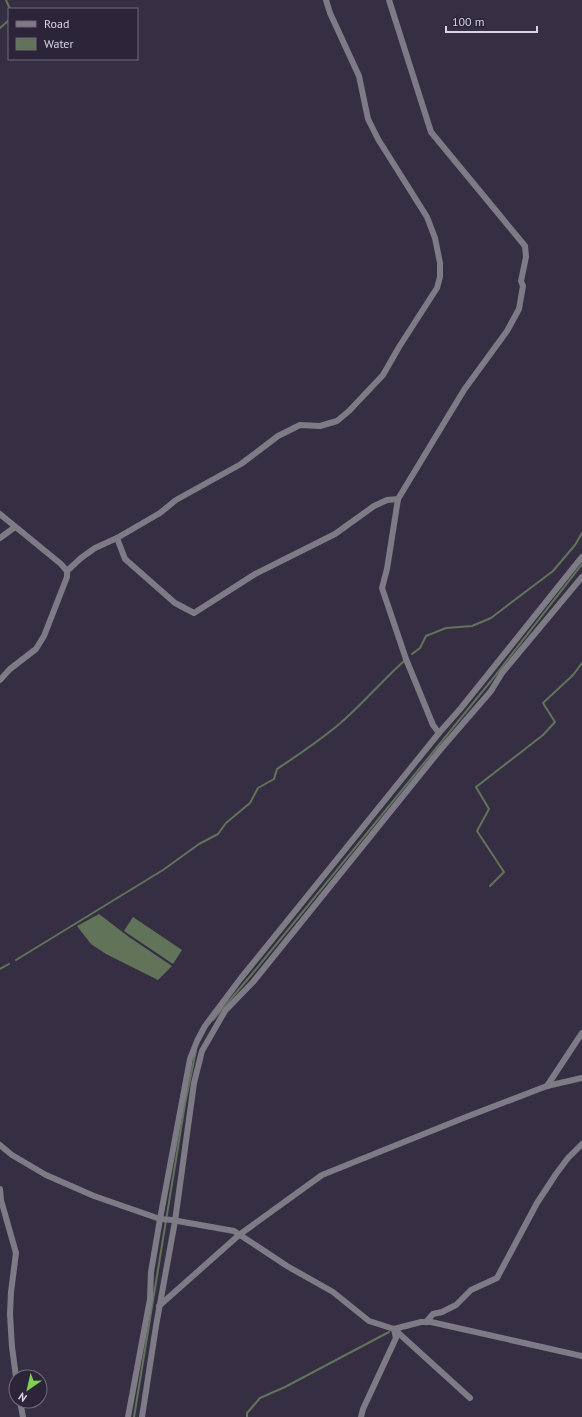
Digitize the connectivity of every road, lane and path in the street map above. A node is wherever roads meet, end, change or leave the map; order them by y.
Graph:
1 (326, 0) edge
2 (389, 0) edge
3 (398, 499) junction
4 (0, 514) edge
5 (16, 527) junction
6 (0, 538) edge
7 (117, 538) junction
8 (582, 557) edge
9 (67, 571) junction
10 (582, 577) edge
11 (0, 680) edge
12 (439, 733) junction
13 (582, 1033) edge
14 (582, 1078) edge
15 (547, 1086) junction
16 (582, 1144) edge
17 (0, 1146) edge
18 (0, 1189) edge
19 (160, 1219) junction
20 (173, 1220) junction
21 (239, 1235) junction
22 (159, 1306) junction
23 (426, 1322) junction
24 (394, 1329) junction
25 (582, 1356) edge
26 (15, 1369) edge
27 (470, 1398) dead end
28 (128, 1417) edge
29 (142, 1417) edge
30 (361, 1417) edge

1 - 7 street
2 - 3 street
3 - 7 street
3 - 12 street
4 - 5 street
5 - 6 street
5 - 9 street
7 - 9 street
8 - 12 street
9 - 11 street
10 - 20 street
12 - 19 street
13 - 15 street
14 - 15 street
15 - 21 street
16 - 23 street
17 - 19 street
18 - 26 street
19 - 20 street
19 - 28 street
20 - 21 street
20 - 22 street
21 - 22 street
21 - 24 street
22 - 29 street
23 - 24 street
23 - 25 street
24 - 27 street
24 - 30 street

